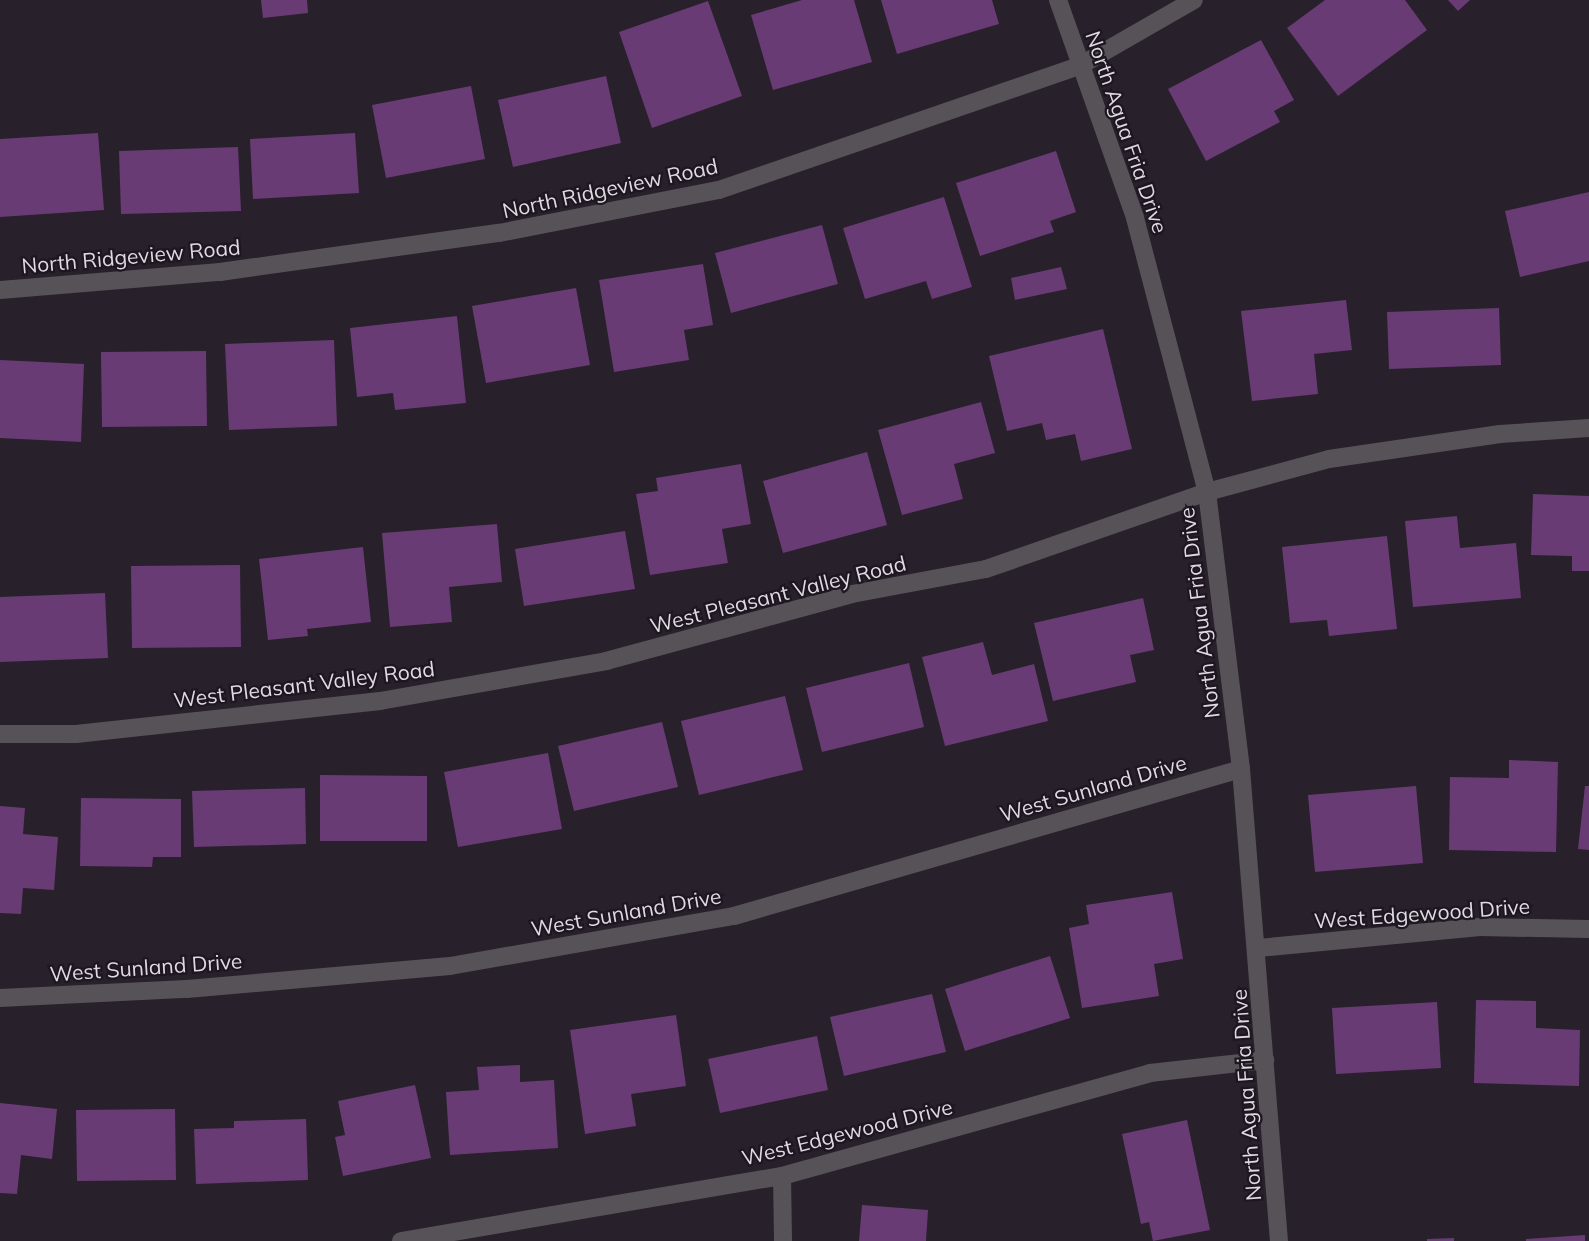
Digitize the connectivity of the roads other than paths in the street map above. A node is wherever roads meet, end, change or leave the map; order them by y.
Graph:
1 (1058, 0) edge
2 (1194, 0) edge
3 (1081, 65) junction
4 (0, 290) edge
5 (1589, 428) edge
6 (1208, 492) junction
7 (0, 734) edge
8 (1241, 769) junction
9 (1589, 928) edge
10 (1258, 948) junction
11 (0, 998) edge
12 (1265, 1060) junction
13 (782, 1176) junction
14 (401, 1241) edge
15 (783, 1241) edge
16 (1279, 1241) edge

1 - 3 street, North Agua Fria Drive
2 - 3 street, North Ridgeview Road
3 - 4 street, North Ridgeview Road
3 - 6 street, North Agua Fria Drive
5 - 6 street, West Pleasant Valley Road
6 - 7 street, West Pleasant Valley Road
6 - 8 street, North Agua Fria Drive
8 - 10 street, North Agua Fria Drive
8 - 11 street, West Sunland Drive
9 - 10 street, West Edgewood Drive
10 - 12 street, North Agua Fria Drive
12 - 13 street, West Edgewood Drive
12 - 16 street, North Agua Fria Drive
13 - 14 street, West Edgewood Drive
13 - 15 street

